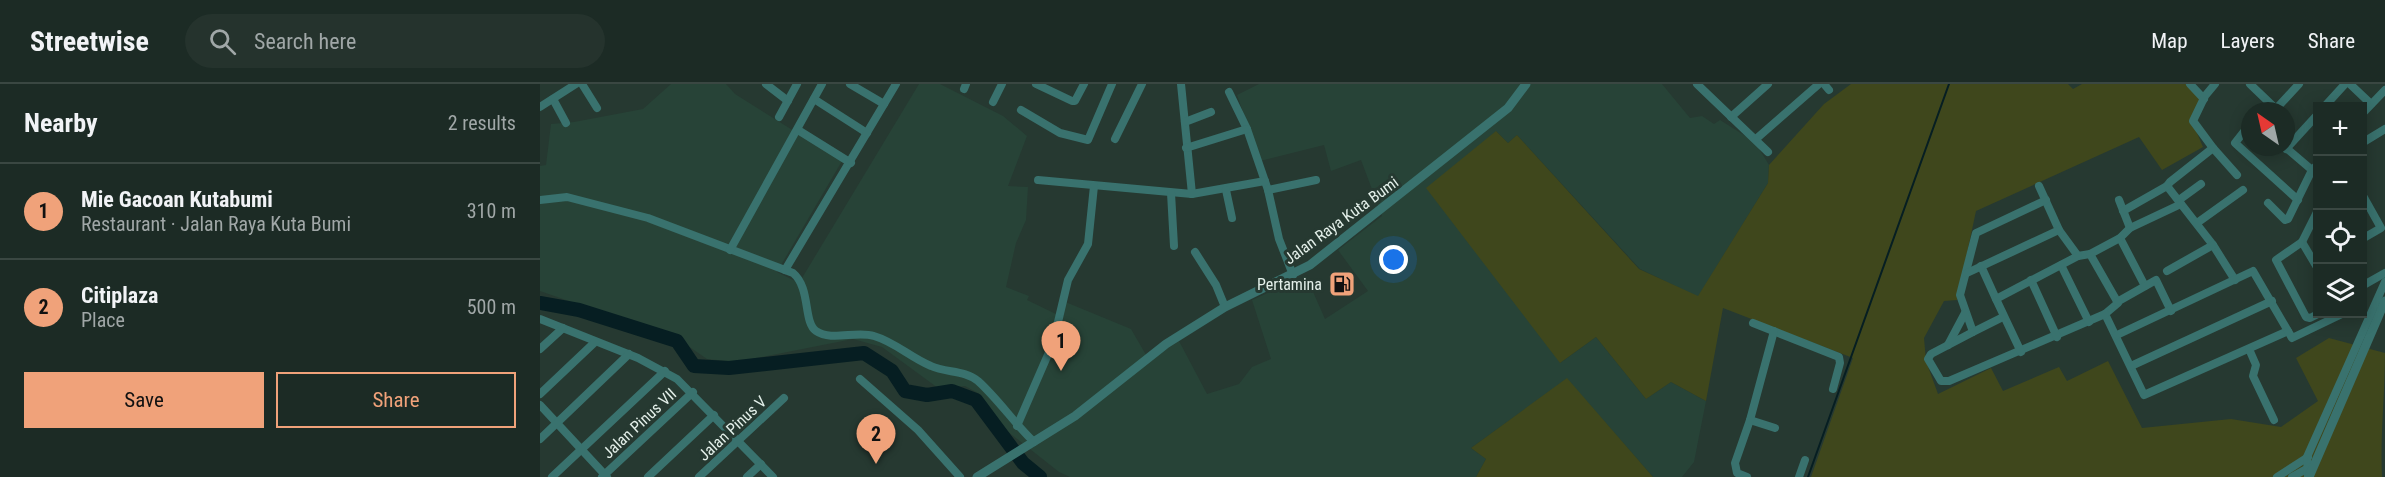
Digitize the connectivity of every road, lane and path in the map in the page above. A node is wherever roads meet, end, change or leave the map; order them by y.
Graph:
1 (576, 84) edge
2 (582, 84) edge
3 (766, 84) edge
4 (797, 84) edge
5 (822, 84) edge
6 (850, 84) edge
7 (896, 84) edge
8 (1002, 84) edge
9 (1036, 84) edge
10 (1084, 84) edge
11 (1113, 84) edge
12 (1142, 84) edge
13 (1181, 84) edge
14 (1526, 84) edge
15 (1697, 84) edge
16 (1768, 84) edge
17 (1819, 84) edge
18 (2190, 84) edge
19 (2215, 84) edge
20 (2250, 84) edge
21 (2299, 84) edge
22 (2345, 84) edge
23 (2350, 84) edge
24 (775, 87) edge
25 (2385, 90) edge
26 (1229, 92) dead end
27 (553, 99) junction
28 (814, 99) junction
29 (2204, 99) junction
30 (788, 101) junction
31 (993, 102) dead end
32 (2267, 102) edge
33 (2282, 102) edge
34 (2329, 102) edge
35 (884, 104) junction
36 (2371, 104) junction
37 (540, 107) edge
38 (597, 108) dead end
39 (2367, 108) edge
40 (1021, 110) dead end
41 (1211, 112) dead end
42 (779, 117) dead end
43 (1731, 117) junction
44 (2313, 119) edge
45 (1185, 122) junction
46 (566, 123) dead end
47 (1247, 129) junction
48 (2385, 129) edge
49 (798, 130) junction
50 (867, 133) junction
51 (2241, 135) edge
52 (2295, 138) edge
53 (1115, 139) dead end
54 (1756, 139) junction
55 (2367, 140) edge
56 (1186, 148) junction
57 (2213, 148) junction
58 (2241, 148) edge
59 (1768, 152) dead end
60 (2295, 154) edge
61 (2249, 156) edge
62 (851, 163) junction
63 (2313, 166) edge
64 (2313, 169) edge
65 (2237, 175) dead end
66 (1038, 180) dead end
67 (1316, 180) dead end
68 (1265, 181) junction
69 (2201, 184) dead end
70 (1094, 186) junction
71 (2039, 186) dead end
72 (2167, 186) junction
73 (1226, 190) junction
74 (1268, 190) junction
75 (2243, 190) dead end
76 (1171, 193) junction
77 (1192, 194) junction
78 (540, 200) edge
79 (2046, 200) junction
80 (2119, 200) dead end
81 (2298, 200) junction
82 (2180, 202) junction
83 (2367, 202) edge
84 (2268, 203) dead end
85 (2123, 211) junction
86 (1232, 218) dead end
87 (2313, 220) edge
88 (2197, 223) junction
89 (2383, 227) edge
90 (2130, 228) junction
91 (2060, 230) junction
92 (2367, 236) edge
93 (2120, 238) junction
94 (2302, 242) junction
95 (2213, 245) junction
96 (1174, 246) dead end
97 (730, 250) junction
98 (1195, 252) dead end
99 (2090, 254) junction
100 (2078, 256) junction
101 (2315, 264) edge
102 (2061, 265) junction
103 (1981, 266) junction
104 (785, 270) junction
105 (2168, 271) dead end
106 (1967, 273) junction
107 (2385, 273) edge
108 (1293, 275) junction
109 (2235, 279) junction
110 (2031, 280) junction
111 (2367, 282) edge
112 (2385, 282) edge
113 (2145, 286) junction
114 (1996, 299) junction
115 (2383, 299) edge
116 (2272, 301) junction
117 (2117, 302) junction
118 (1225, 307) junction
119 (2367, 309) edge
120 (2377, 309) junction
121 (2171, 311) junction
122 (1965, 313) junction
123 (2105, 314) junction
124 (2313, 316) edge
125 (2004, 317) junction
126 (2334, 318) edge
127 (540, 319) edge
128 (2089, 322) junction
129 (1753, 323) dead end
130 (563, 328) junction
131 (1774, 331) junction
132 (2288, 331) junction
133 (1973, 332) junction
134 (2117, 335) junction
135 (2057, 337) junction
136 (595, 342) junction
137 (1948, 345) junction
138 (540, 349) edge
139 (2249, 349) junction
140 (2021, 352) junction
141 (629, 354) junction
142 (2131, 366) junction
143 (665, 370) junction
144 (860, 379) dead end
145 (1833, 389) dead end
146 (693, 392) junction
147 (540, 394) edge
148 (784, 398) dead end
149 (540, 405) edge
150 (714, 415) junction
151 (1750, 420) junction
152 (2274, 420) dead end
153 (556, 424) junction
154 (1017, 426) junction
155 (1775, 428) dead end
156 (540, 439) edge
157 (738, 440) junction
158 (1032, 444) junction
159 (582, 449) junction
160 (2320, 451) junction
161 (2307, 457) junction
162 (1805, 460) dead end
163 (761, 464) junction
164 (2309, 472) edge
165 (993, 473) edge
166 (604, 476) edge
167 (979, 476) edge
168 (552, 477) edge
169 (648, 477) edge
170 (699, 477) edge
171 (747, 477) edge
172 (773, 477) edge
173 (960, 477) edge
174 (1747, 477) edge
175 (1799, 477) edge
176 (2277, 477) edge
177 (2292, 477) edge

1 - 27 street
2 - 38 street
3 - 24 street
4 - 30 street
5 - 28 street
6 - 35 street
7 - 35 street
8 - 31 street
9 - 10 street
11 - 40 street
12 - 53 street
13 - 45 street
14 - 108 street, Jalan Raya Kuta Bumi
15 - 43 street
16 - 43 street
17 - 54 street
18 - 29 street
19 - 29 street
20 - 32 street
21 - 33 street
22 - 34 street
23 - 36 street
24 - 30 street
25 - 36 street
26 - 47 street
27 - 37 street
27 - 46 street
28 - 49 street
28 - 50 street
29 - 57 street
30 - 42 street
35 - 50 street
36 - 39 street
41 - 45 street
43 - 54 street
44 - 52 street
45 - 56 street
47 - 56 street
47 - 68 street
48 - 55 street
49 - 62 street
49 - 97 street
50 - 62 street
51 - 58 street
54 - 59 street
56 - 77 street
57 - 65 street
57 - 72 street
60 - 63 street
61 - 81 street
62 - 104 street
64 - 81 street
66 - 70 street
67 - 74 street
68 - 73 street
68 - 74 street
69 - 82 street
70 - 76 street
70 - 154 street
71 - 79 street
72 - 82 street
72 - 85 street
73 - 77 street
73 - 86 street
74 - 108 street
75 - 88 street
76 - 77 street
76 - 96 street
78 - 97 street
79 - 91 street
79 - 106 street
80 - 85 street
81 - 84 street
82 - 88 street
82 - 90 street
83 - 89 street
85 - 90 street
87 - 94 street
88 - 95 street
89 - 92 street
90 - 93 street
91 - 100 street
91 - 103 street
93 - 99 street
93 - 113 street
94 - 101 street
94 - 124 street
95 - 105 street
95 - 109 street
97 - 104 street
98 - 118 street
99 - 100 street
99 - 117 street
100 - 102 street
102 - 110 street
102 - 128 street
103 - 106 street
103 - 114 street
104 - 154 street
106 - 122 street
107 - 111 street
108 - 118 street, Jalan Raya Kuta Bumi
109 - 116 street
109 - 121 street
110 - 114 street
110 - 135 street
112 - 115 street
113 - 117 street
113 - 121 street
114 - 125 street
115 - 120 street
116 - 132 street
116 - 142 street
117 - 123 street
118 - 158 street, Jalan Raya Kuta Bumi
119 - 120 street
120 - 160 street
120 - 161 street
121 - 134 street
122 - 133 street
122 - 137 street
123 - 128 street
123 - 134 street
125 - 133 street
125 - 140 street
126 - 132 street
127 - 130 street
128 - 135 street
129 - 131 street
130 - 136 street
130 - 138 street
131 - 145 street
131 - 151 street
132 - 139 street
133 - 137 street
134 - 142 street
135 - 140 street
136 - 141 street
136 - 147 street
137 - 140 street
139 - 142 street
139 - 152 street
141 - 143 street
141 - 153 street
143 - 146 street
143 - 159 street
144 - 173 street
146 - 150 street
146 - 166 street, Jalan Pinus VII
148 - 157 street, Jalan Pinus V
149 - 153 street
150 - 157 street
150 - 169 street
151 - 155 street
151 - 174 street
153 - 156 street
153 - 159 street
154 - 158 street
157 - 163 street
157 - 170 street, Jalan Pinus V
158 - 165 street, Jalan Raya Kuta Bumi
159 - 166 street
159 - 168 street
160 - 161 street
160 - 164 street
161 - 164 street
161 - 176 street
162 - 175 street
163 - 171 street
163 - 172 street
164 - 177 street
165 - 167 street, Jalan Raya Kuta Bumi

